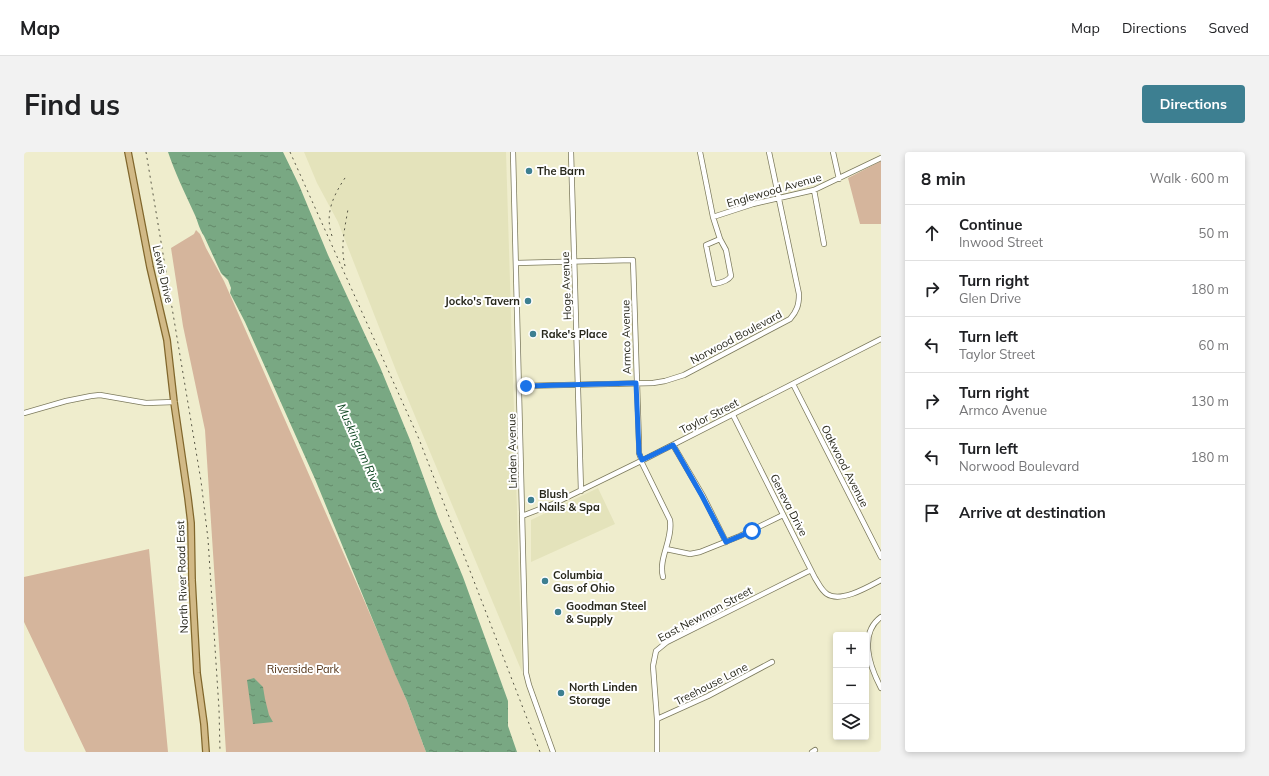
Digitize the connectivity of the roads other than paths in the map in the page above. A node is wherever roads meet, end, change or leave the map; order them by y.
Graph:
1 (128, 152) edge
2 (512, 152) edge
3 (571, 152) edge
4 (700, 152) edge
5 (770, 152) edge
6 (833, 152) edge
7 (881, 158) edge
8 (839, 179) junction
9 (814, 190) junction
10 (779, 198) junction
11 (713, 217) junction
12 (720, 239) junction
13 (824, 244) dead end
14 (575, 261) junction
15 (516, 263) junction
16 (881, 338) edge
17 (636, 383) junction
18 (793, 384) junction
19 (578, 385) junction
20 (519, 386) junction
21 (174, 402) junction
22 (24, 413) edge
23 (733, 415) junction
24 (673, 445) junction
25 (641, 461) junction
26 (581, 491) junction
27 (783, 515) junction
28 (522, 516) junction
29 (726, 542) junction
30 (666, 549) junction
31 (881, 557) edge
32 (811, 570) junction
33 (663, 577) dead end
34 (881, 580) edge
35 (881, 617) edge
36 (772, 662) dead end
37 (881, 688) edge
38 (657, 719) junction
39 (206, 752) edge
40 (553, 752) edge
41 (657, 752) edge

1 - 21 main road, Lewis Drive
2 - 15 street, Linden Avenue
3 - 14 street, Hoge Avenue
4 - 11 street
5 - 10 street, Norwood Boulevard
6 - 8 street
7 - 8 street, Englewood Avenue
8 - 9 street, Englewood Avenue
9 - 10 street, Englewood Avenue
9 - 13 street
10 - 11 street, Englewood Avenue
10 - 17 street, Norwood Boulevard
11 - 12 street
12 - 12 street
14 - 15 street
14 - 17 street, Armco Avenue
14 - 19 street, Hoge Avenue
15 - 20 street, Linden Avenue
16 - 18 street, Taylor Street
17 - 19 street, Norwood Boulevard
17 - 25 street, Armco Avenue
18 - 23 street, Taylor Street
18 - 31 street, Oakwood Avenue
19 - 20 street, Norwood Boulevard
19 - 26 street, Hoge Avenue
20 - 28 street, Linden Avenue
21 - 22 street
21 - 39 main road, North River Road East
23 - 24 street, Taylor Street
23 - 27 street, Geneva Drive
24 - 25 street, Taylor Street
24 - 29 street
25 - 26 street, Taylor Street
25 - 30 street, Armco Avenue
26 - 28 street, Taylor Street
27 - 29 street
27 - 32 street, Geneva Drive
28 - 40 street, Linden Avenue
29 - 30 street
30 - 33 street, Armco Avenue
32 - 34 street, Geneva Drive
32 - 38 street, East Newman Street
35 - 37 street
36 - 38 street, Treehouse Lane
38 - 41 street, East Newman Street

